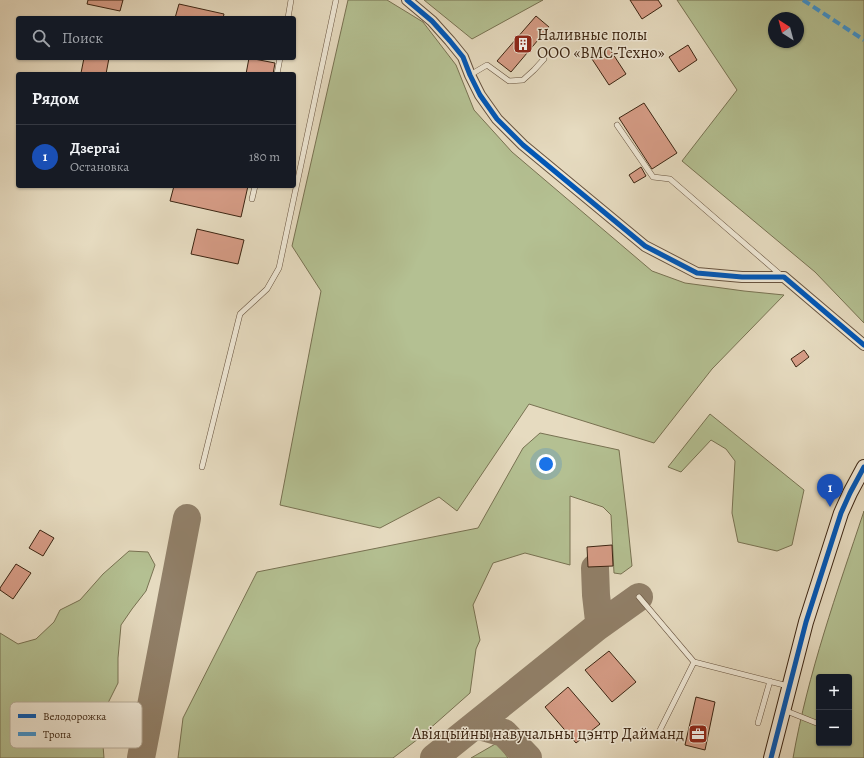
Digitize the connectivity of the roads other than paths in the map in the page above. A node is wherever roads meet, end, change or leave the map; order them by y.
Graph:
1 (291, 0) edge
2 (336, 0) edge
3 (407, 0) edge
4 (288, 16) edge
5 (544, 59) dead end
6 (280, 60) edge
7 (277, 72) edge
8 (470, 75) junction
9 (617, 125) dead end
10 (255, 188) edge
11 (252, 199) dead end
12 (784, 277) junction
13 (864, 345) edge
14 (202, 466) dead end
15 (864, 467) edge
16 (639, 598) dead end
17 (694, 662) junction
18 (770, 681) junction
19 (789, 686) junction
20 (783, 710) junction
21 (758, 723) dead end
22 (816, 723) edge
23 (658, 734) dead end
24 (771, 758) edge

1 - 4 lane
2 - 14 lane
3 - 8 street
5 - 8 lane
6 - 7 lane
8 - 12 street
9 - 12 lane
10 - 11 lane
12 - 13 street
15 - 19 street
16 - 17 lane
17 - 18 lane
17 - 23 lane
18 - 19 lane
18 - 21 lane
19 - 20 street
20 - 22 lane
20 - 24 street

